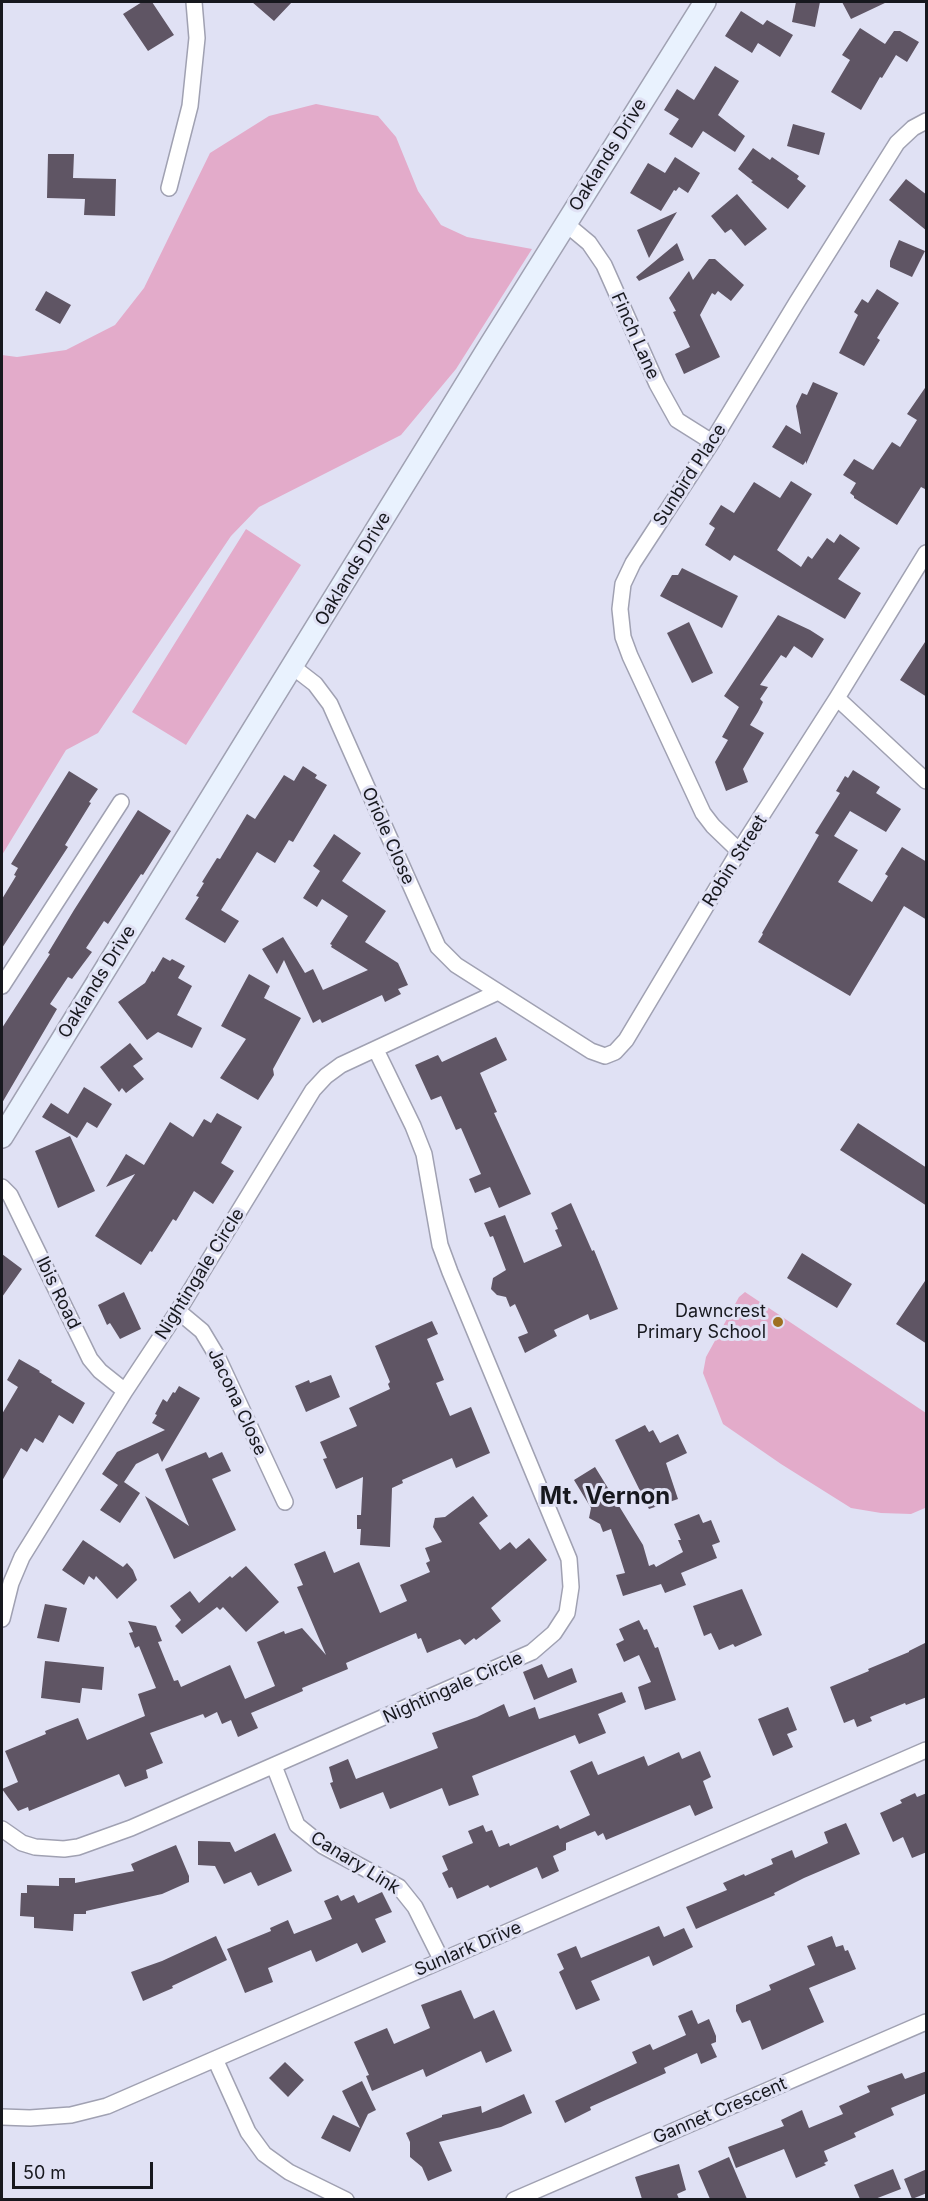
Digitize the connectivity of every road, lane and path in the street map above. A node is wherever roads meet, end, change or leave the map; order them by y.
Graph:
1 (194, 2) edge
2 (705, 2) edge
3 (927, 121) edge
4 (169, 188) dead end
5 (566, 223) junction
6 (712, 442) junction
7 (927, 554) edge
8 (293, 667) junction
9 (837, 698) junction
10 (927, 781) edge
11 (121, 802) dead end
12 (740, 851) junction
13 (2, 986) edge
14 (498, 992) junction
15 (376, 1050) junction
16 (2, 1137) edge
17 (2, 1187) edge
18 (178, 1311) junction
19 (124, 1391) junction
20 (285, 1502) dead end
21 (2, 1619) edge
22 (927, 1750) edge
23 (274, 1766) junction
24 (2, 1829) edge
25 (441, 1959) junction
26 (927, 2022) edge
27 (215, 2059) junction
28 (2, 2117) edge
29 (346, 2199) edge
30 (514, 2199) edge

1 - 4 street
2 - 5 street, Oaklands Drive
3 - 6 street, Sunbird Place
5 - 6 street, Finch Lane
5 - 8 street, Oaklands Drive
6 - 12 street, Sunbird Place
7 - 9 street, Robin Street
8 - 14 street, Oriole Close
8 - 16 street, Oaklands Drive
9 - 10 street
9 - 12 street, Robin Street
11 - 13 street
12 - 14 street, Robin Street
14 - 15 street, Nightingale Circle
15 - 18 street, Nightingale Circle
15 - 23 street, Nightingale Circle
17 - 19 street, Ibis Road
18 - 19 street, Nightingale Circle
18 - 20 street, Jacona Close
19 - 21 street, Nightingale Circle
22 - 25 street, Sunlark Drive
23 - 24 street, Nightingale Circle
23 - 25 street, Canary Link
25 - 27 street, Sunlark Drive
26 - 30 street, Gannet Crescent
27 - 28 street, Sunlark Drive
27 - 29 street

